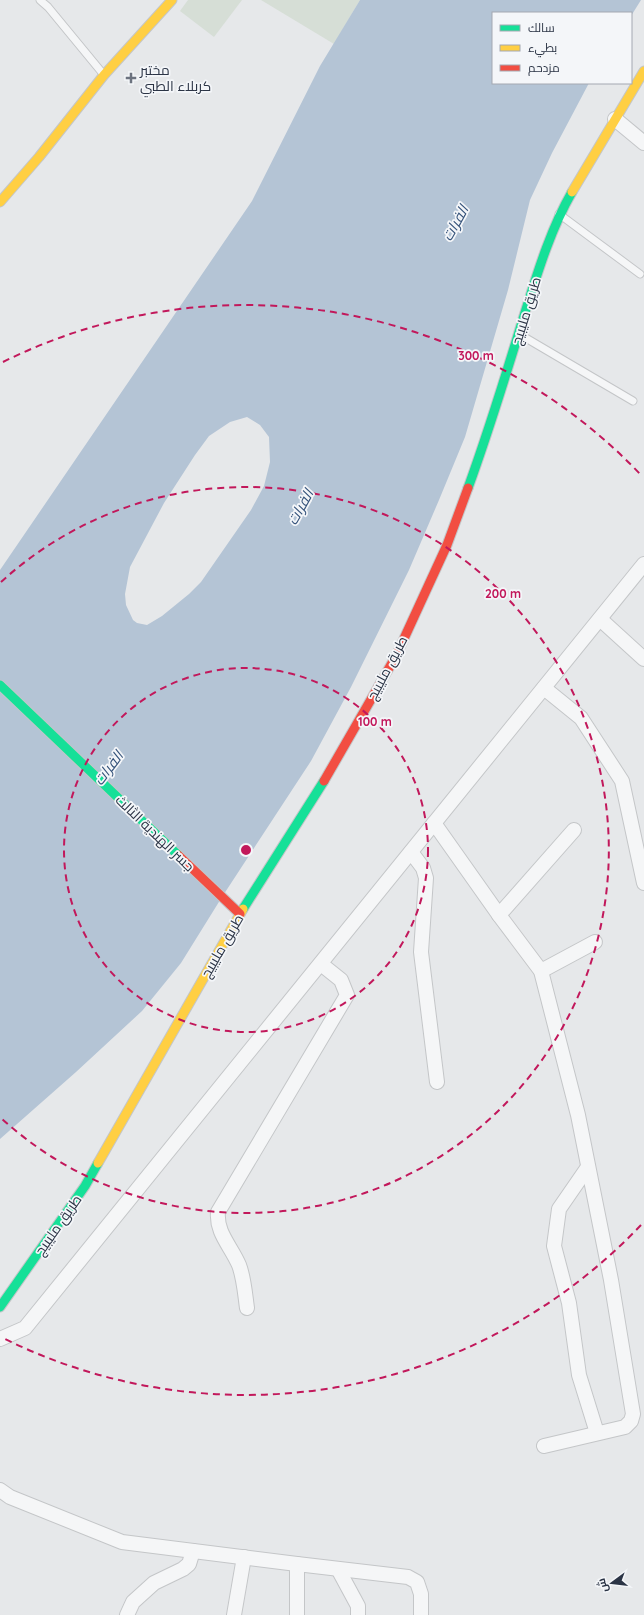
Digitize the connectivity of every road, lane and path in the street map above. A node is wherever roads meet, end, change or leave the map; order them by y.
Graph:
1 (40, 0) edge
2 (159, 0) edge
3 (172, 0) edge
4 (131, 46) junction
5 (644, 72) edge
6 (104, 75) junction
7 (615, 119) junction
8 (644, 143) edge
9 (0, 202) edge
10 (559, 214) junction
11 (640, 274) dead end
12 (519, 334) junction
13 (633, 401) dead end
14 (644, 564) edge
15 (600, 619) junction
16 (644, 659) edge
17 (0, 685) edge
18 (544, 688) junction
19 (434, 823) junction
20 (574, 830) dead end
21 (411, 852) junction
22 (644, 884) edge
23 (240, 914) junction
24 (499, 915) junction
25 (595, 942) dead end
26 (321, 964) junction
27 (541, 971) junction
28 (437, 1082) dead end
29 (588, 1167) junction
30 (0, 1307) edge
31 (247, 1308) dead end
32 (0, 1339) edge
33 (597, 1433) junction
34 (544, 1446) dead end
35 (0, 1490) edge
36 (193, 1551) junction
37 (244, 1557) junction
38 (297, 1564) junction
39 (338, 1569) junction
40 (127, 1615) edge
41 (234, 1615) edge
42 (297, 1615) edge
43 (358, 1615) edge
44 (421, 1615) edge

1 - 6 lane
2 - 4 street
3 - 4 street
4 - 6 street
5 - 7 street, طريق مليبيج
6 - 9 street
7 - 8 street
7 - 10 street, طريق مليبيج
10 - 11 lane
10 - 12 street, طريق مليبيج
12 - 13 lane
12 - 23 street, طريق مليبيج
14 - 15 street
15 - 16 street
15 - 18 street
17 - 23 street, جسر الهندية الثالث
18 - 19 street
18 - 22 street
19 - 21 street
19 - 24 street
20 - 24 street
21 - 26 street
21 - 28 street
23 - 30 street, طريق مليبيج
24 - 27 street
25 - 27 street
26 - 31 street
26 - 32 street
27 - 29 street
29 - 33 street
29 - 33 street
33 - 34 street
35 - 36 street
36 - 37 street
36 - 40 street
37 - 38 street
37 - 41 street
38 - 39 street
38 - 42 street
39 - 43 street
39 - 44 street

